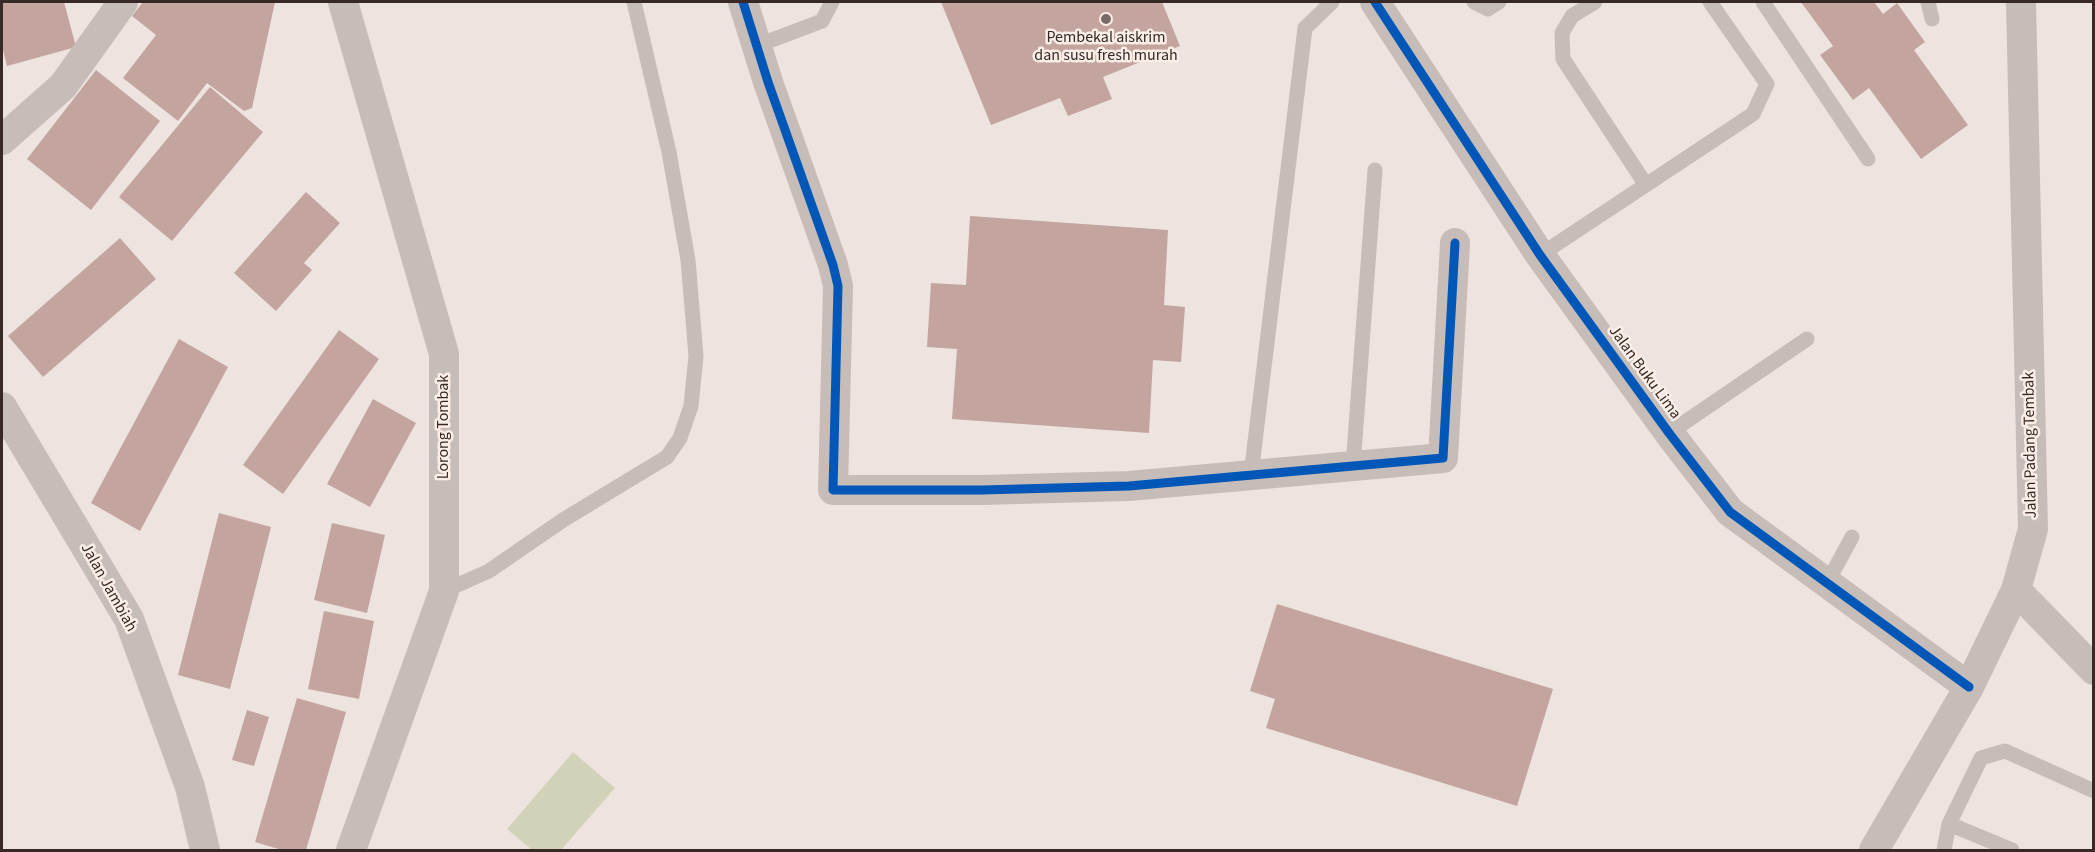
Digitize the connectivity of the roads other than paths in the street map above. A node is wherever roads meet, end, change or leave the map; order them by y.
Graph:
1 (123, 2) edge
2 (343, 2) edge
3 (634, 2) edge
4 (743, 2) edge
5 (832, 2) edge
6 (1332, 2) edge
7 (1375, 2) edge
8 (1474, 2) edge
9 (1499, 2) edge
10 (1595, 2) edge
11 (1710, 2) edge
12 (1763, 2) edge
13 (1928, 2) edge
14 (2021, 2) edge
15 (1932, 19) dead end
16 (756, 46) junction
17 (2, 140) edge
18 (1868, 159) dead end
19 (1375, 170) dead end
20 (1646, 184) junction
21 (1455, 243) dead end
22 (1540, 255) junction
23 (1807, 339) dead end
24 (2, 407) edge
25 (1669, 433) junction
26 (1353, 466) junction
27 (1251, 475) junction
28 (1852, 537) dead end
29 (1827, 583) junction
30 (2016, 590) junction
31 (444, 591) junction
32 (2094, 670) edge
33 (1969, 687) junction
34 (2094, 791) edge
35 (1949, 824) junction
36 (205, 850) edge
37 (351, 850) edge
38 (1874, 850) edge
39 (1944, 850) edge
40 (2012, 850) edge

1 - 17 street
2 - 31 street, Lorong Tombak
3 - 31 lane
4 - 16 street
5 - 16 lane
6 - 27 lane
7 - 22 street, Jalan Buku Lima
8 - 9 lane
10 - 20 lane
11 - 20 lane
12 - 18 lane
13 - 15 lane
14 - 30 street, Jalan Padang Tembak
16 - 27 street
19 - 26 lane
20 - 22 lane
21 - 26 street
22 - 25 street, Jalan Buku Lima
23 - 25 lane
24 - 36 street, Jalan Jambiah
25 - 29 street, Jalan Buku Lima
26 - 27 street
28 - 29 lane
29 - 33 street, Jalan Buku Lima
30 - 32 street
30 - 33 street, Jalan Padang Tembak
31 - 37 street, Lorong Tombak
33 - 38 street, Jalan Padang Tembak
34 - 35 lane
35 - 39 lane
35 - 40 lane

